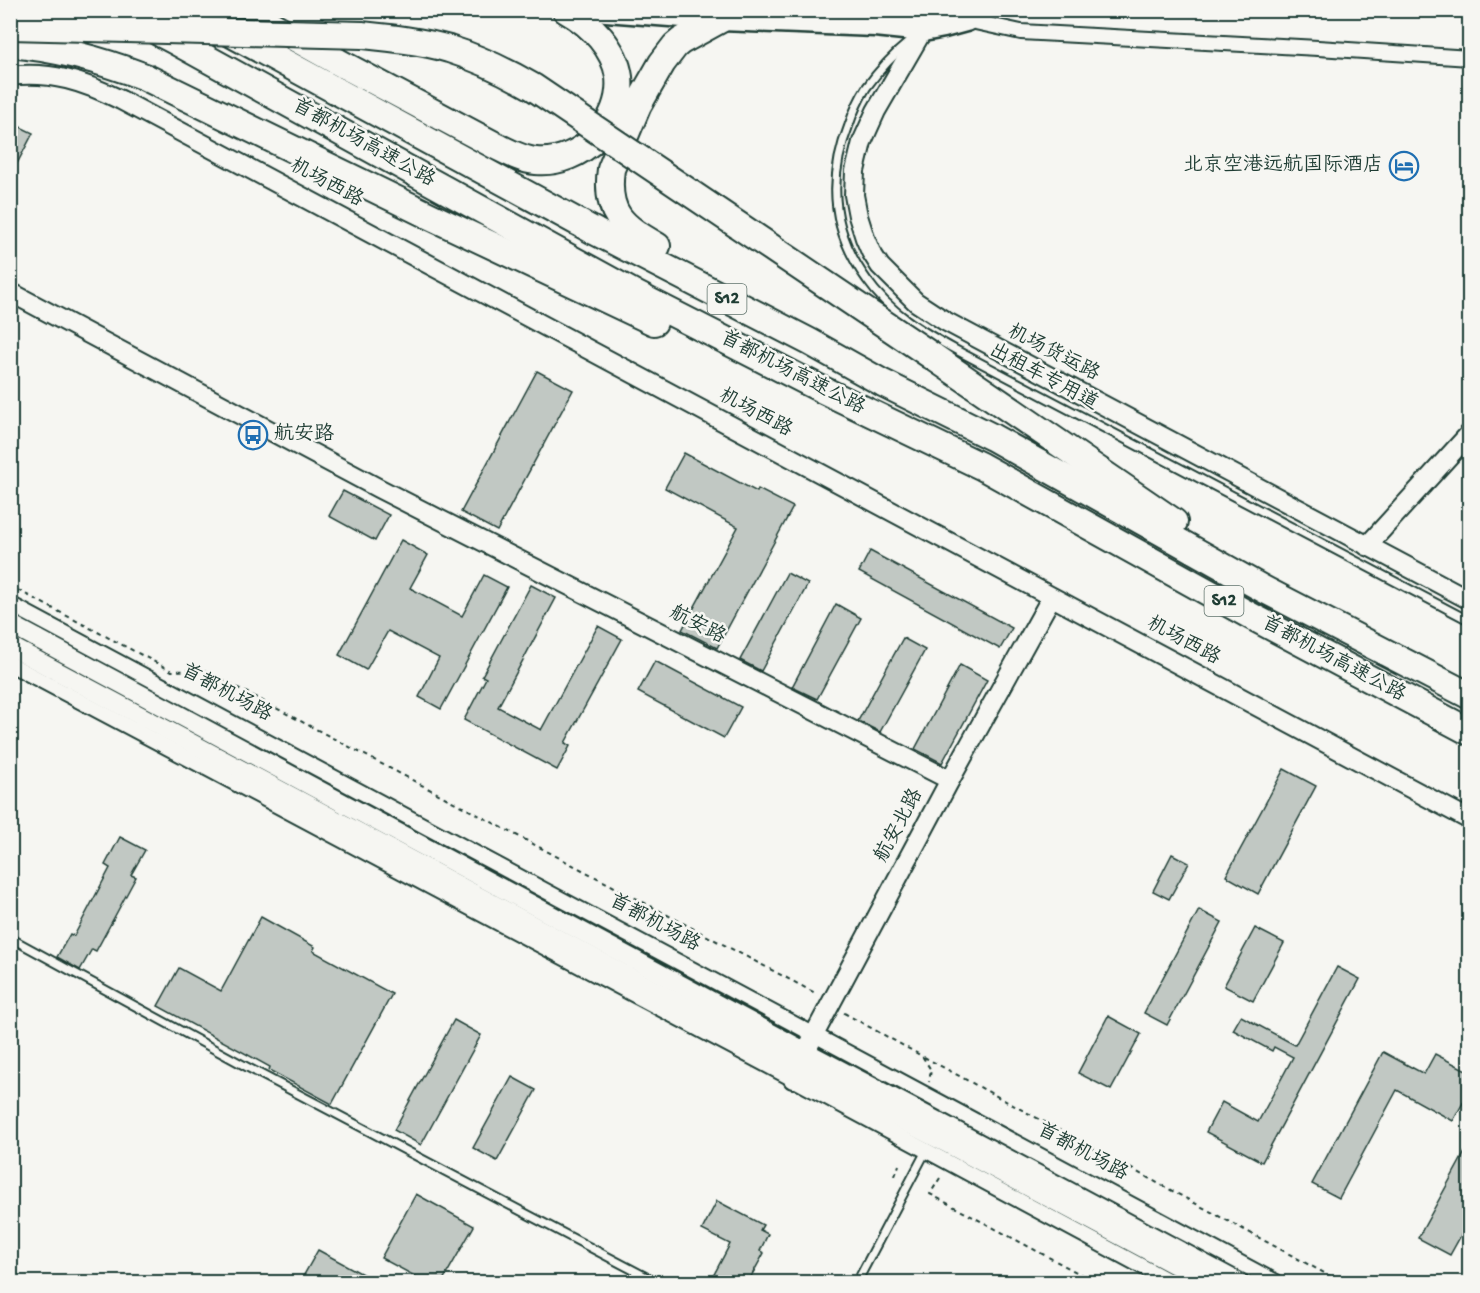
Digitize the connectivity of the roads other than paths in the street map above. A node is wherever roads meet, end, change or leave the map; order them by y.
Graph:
1 (116, 10) edge
2 (188, 10) edge
3 (245, 10) edge
4 (566, 10) edge
5 (606, 10) edge
6 (944, 10) edge
7 (969, 14) edge
8 (721, 19) junction
9 (10, 26) edge
10 (923, 30) junction
11 (10, 44) edge
12 (1470, 58) edge
13 (10, 76) edge
14 (10, 292) edge
15 (721, 296) junction
16 (1470, 433) edge
17 (981, 466) junction
18 (1368, 546) junction
19 (1265, 590) junction
20 (1051, 598) junction
21 (1470, 600) edge
22 (10, 604) edge
23 (1470, 621) edge
24 (10, 624) edge
25 (10, 646) edge
26 (10, 664) edge
27 (1470, 696) edge
28 (1470, 732) edge
29 (951, 780) junction
30 (1470, 820) edge
31 (16, 941) dead end
32 (814, 1035) junction
33 (799, 1066) junction
34 (937, 1129) junction
35 (656, 1282) edge
36 (857, 1282) edge
37 (1171, 1282) edge
38 (1207, 1282) edge
39 (1238, 1282) edge
40 (1276, 1282) edge

1 - 17 highway, 首都机场高速公路 / S12
2 - 15 highway, 首都机场高速公路 / S12
3 - 4 highway
5 - 8 main road
6 - 10 street, 机场货运路
7 - 10 main road
7 - 12 street
8 - 10 main road
8 - 15 highway
9 - 19 highway, bridge
10 - 18 street, 机场货运路
10 - 23 lane, 出租车专用道
11 - 17 highway
13 - 20 street, 机场西路
14 - 29 street, 航安路
15 - 19 highway, 首都机场高速公路 / S12
16 - 18 street
17 - 28 highway, 首都机场高速公路 / S12
18 - 21 street, 机场货运路
19 - 27 highway, 首都机场高速公路 / S12
20 - 29 street, 航安北路
20 - 30 street, 机场西路
22 - 32 street, 首都机场路
24 - 33 street, 首都机场路
25 - 33 street, 首都机场路
26 - 33 street, 首都机场路
29 - 32 street, 航安北路
31 - 35 lane
32 - 33 street, 航安北路
32 - 34 street, 首都机场路
33 - 34 street, 首都机场路
34 - 36 lane
34 - 37 street, 首都机场路
34 - 38 street, 首都机场路
34 - 39 street, 首都机场路
34 - 40 street, 首都机场路

